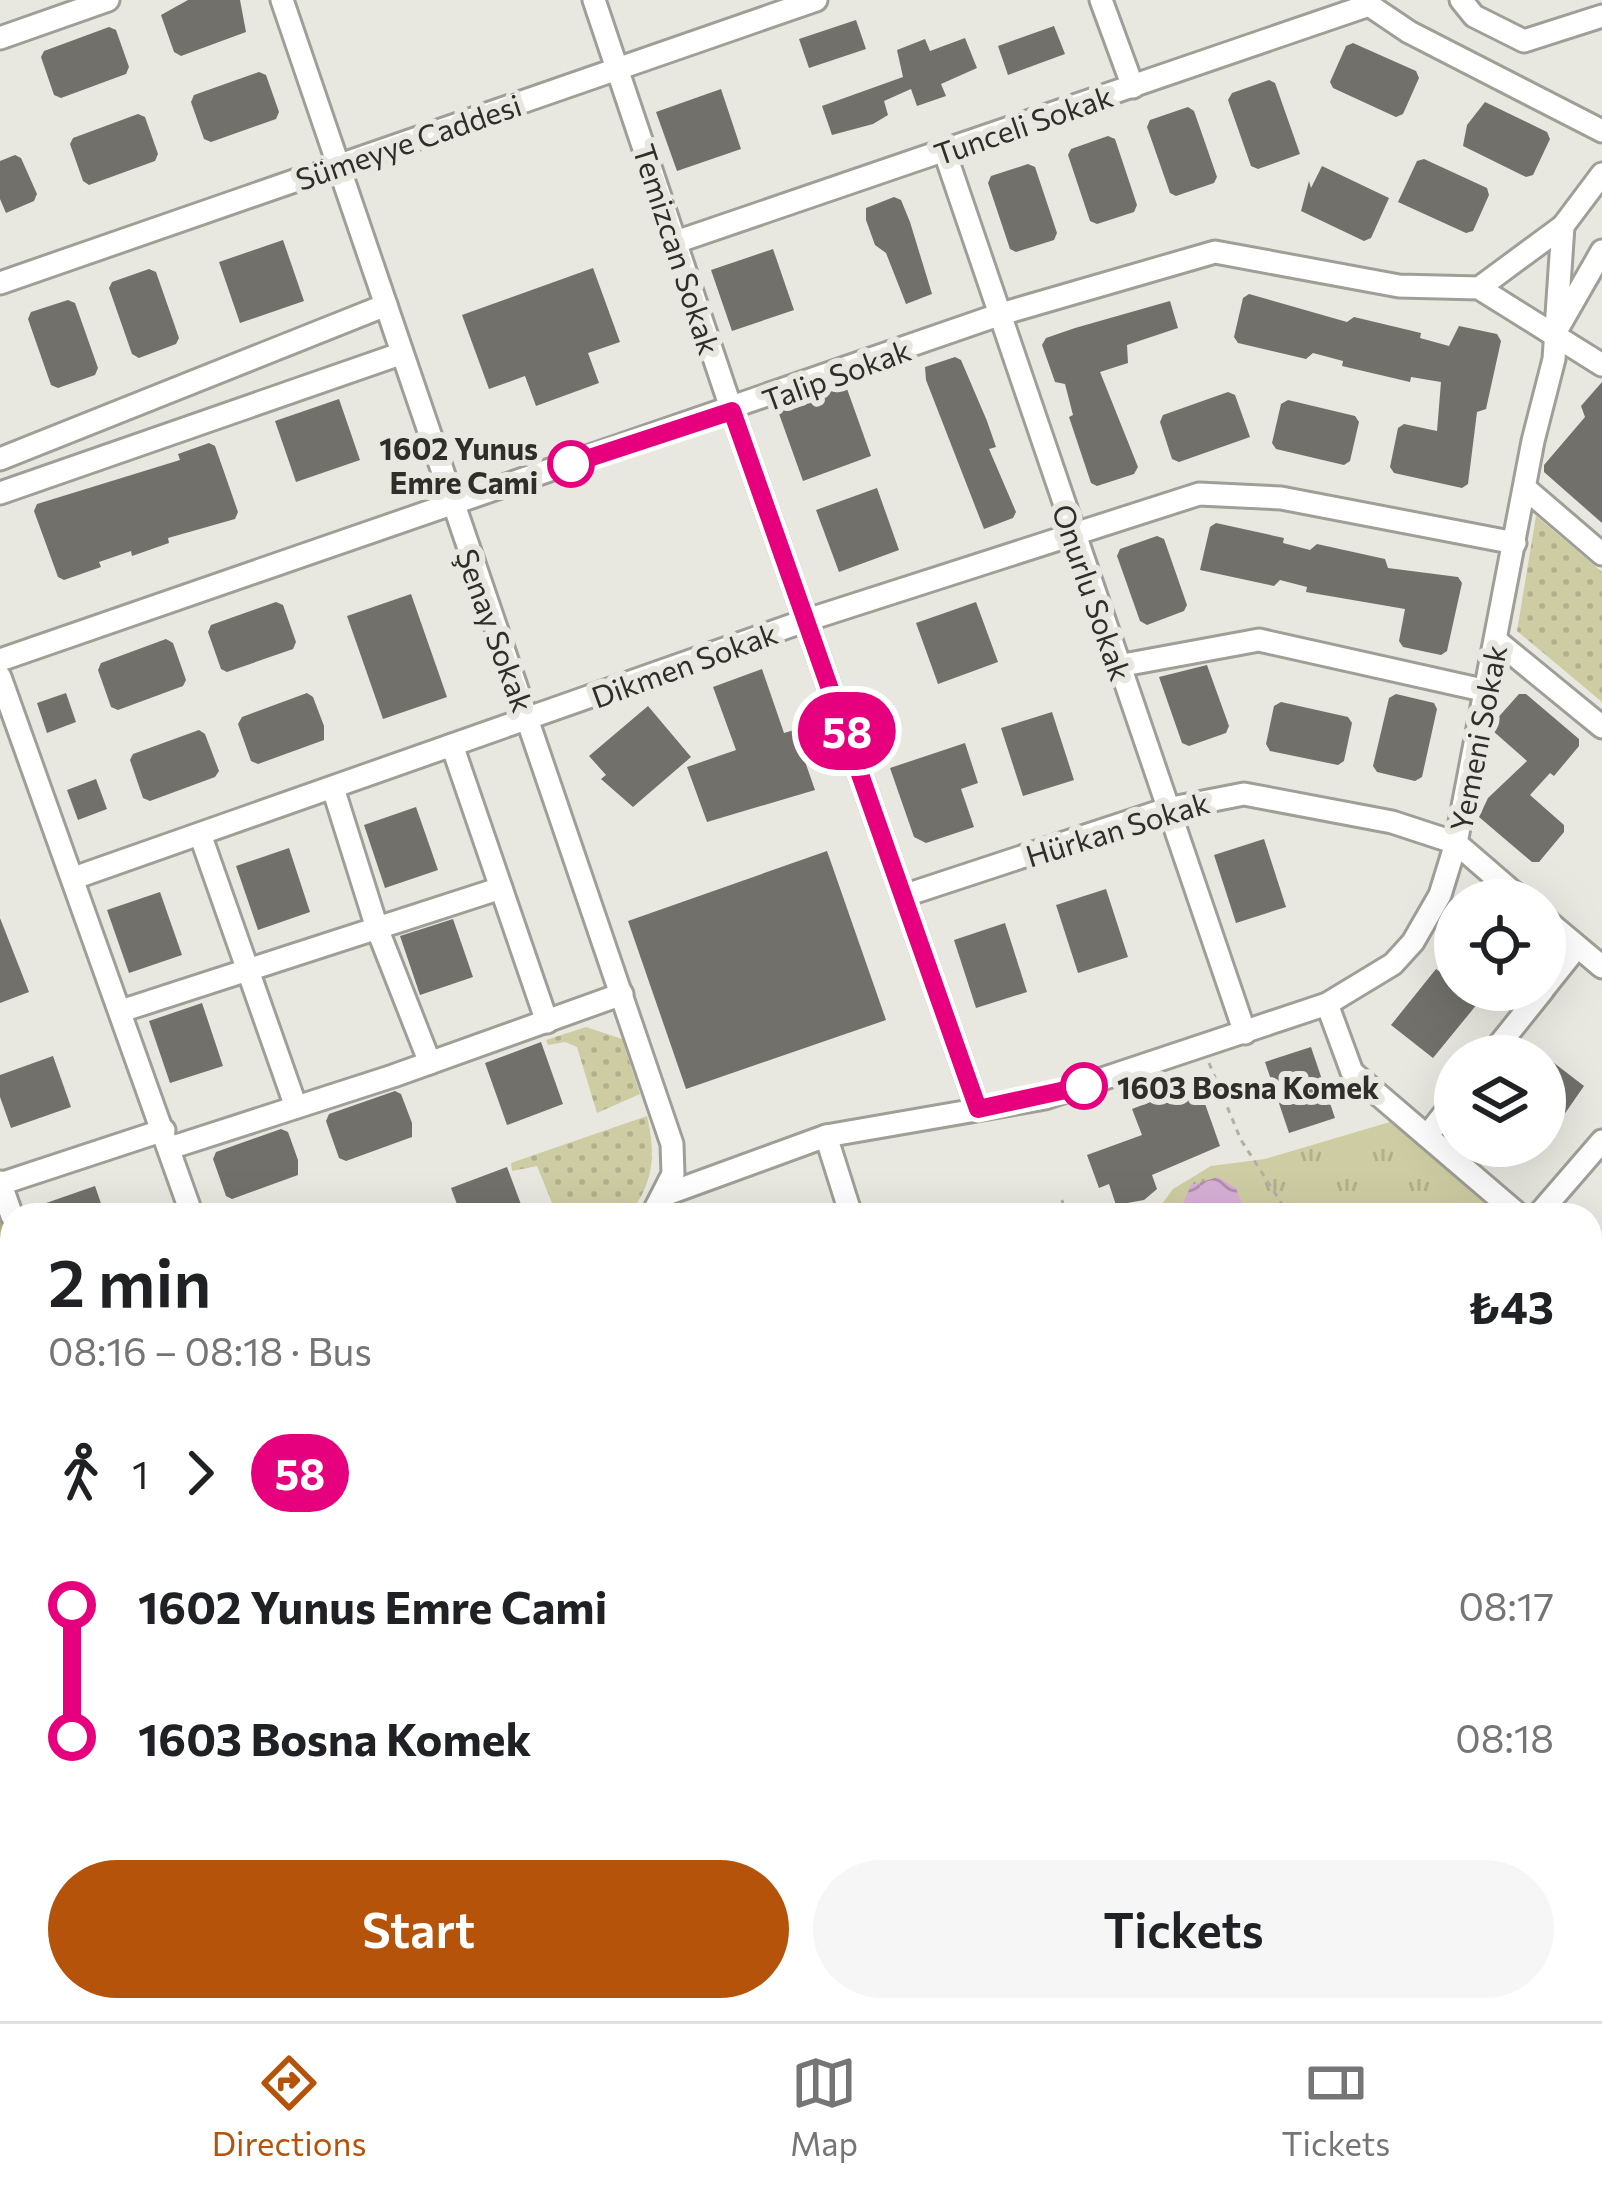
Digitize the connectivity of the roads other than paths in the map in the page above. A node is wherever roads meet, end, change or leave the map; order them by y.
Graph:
1 (108, 0) edge
2 (282, 0) edge
3 (594, 0) edge
4 (816, 0) edge
5 (1101, 0) edge
6 (1461, 0) edge
7 (1372, 3) edge
8 (1602, 16) edge
9 (0, 38) edge
10 (618, 70) junction
11 (1133, 87) junction
12 (1602, 130) edge
13 (944, 150) junction
14 (338, 164) junction
15 (1602, 174) edge
16 (1563, 226) junction
17 (676, 242) junction
18 (1599, 260) edge
19 (0, 283) edge
20 (1479, 288) junction
21 (386, 305) junction
22 (1001, 314) junction
23 (1556, 332) junction
24 (400, 354) junction
25 (1602, 364) edge
26 (732, 411) junction
27 (0, 459) edge
28 (1525, 488) junction
29 (0, 493) edge
30 (450, 503) junction
31 (1073, 534) junction
32 (1515, 543) junction
33 (1602, 554) edge
34 (807, 620) junction
35 (1496, 641) junction
36 (0, 660) edge
37 (1118, 666) junction
38 (0, 677) edge
39 (1486, 691) junction
40 (528, 719) junction
41 (1602, 727) edge
42 (452, 745) junction
43 (333, 788) junction
44 (1167, 809) junction
45 (200, 834) junction
46 (1456, 843) junction
47 (74, 878) junction
48 (1498, 879) edge
49 (501, 888) junction
50 (906, 895) junction
51 (377, 928) junction
52 (1566, 938) edge
53 (1577, 947) junction
54 (1566, 961) edge
55 (1602, 968) edge
56 (250, 970) junction
57 (622, 994) junction
58 (1327, 1004) junction
59 (121, 1011) junction
60 (1526, 1011) edge
61 (547, 1022) junction
62 (1245, 1034) junction
63 (1507, 1035) edge
64 (430, 1063) junction
65 (296, 1107) junction
66 (978, 1109) junction
67 (1434, 1126) edge
68 (826, 1136) junction
69 (1426, 1136) junction
70 (167, 1139) junction
71 (1602, 1141) edge
72 (0, 1184) edge
73 (667, 1194) junction
74 (188, 1203) edge
75 (661, 1203) edge
76 (847, 1203) edge
77 (1505, 1203) edge
78 (1548, 1203) edge

1 - 9 street
2 - 14 street, Şenay Sokak
3 - 10 street, Temizcan Sokak
4 - 10 street, Sümeyye Caddesi
5 - 11 street
6 - 8 street
7 - 11 street, Tunceli Sokak
7 - 12 street, Tunceli Sokak
10 - 14 street, Sümeyye Caddesi
10 - 17 street, Temizcan Sokak
11 - 13 street, Tunceli Sokak
13 - 17 street, Tunceli Sokak
13 - 22 street, Onurlu Sokak
14 - 19 street, Sümeyye Caddesi
14 - 21 street, Şenay Sokak
15 - 16 street
16 - 20 street
16 - 23 street
17 - 26 street, Temizcan Sokak
18 - 23 street, Yemeni Sokak
20 - 22 street, Talip Sokak
20 - 23 street, Talip Sokak
21 - 24 street, Şenay Sokak
21 - 27 street
22 - 26 street, Talip Sokak
22 - 31 street, Onurlu Sokak
23 - 25 street, Talip Sokak
23 - 28 street, Yemeni Sokak
24 - 29 street
24 - 30 street, Şenay Sokak
26 - 30 street, Talip Sokak
26 - 34 street, Temizcan Sokak
28 - 32 street, Yemeni Sokak
28 - 33 street
30 - 36 street, Talip Sokak
30 - 40 street, Şenay Sokak
31 - 32 street, Dikmen Sokak
31 - 34 street, Dikmen Sokak
31 - 37 street, Onurlu Sokak
32 - 35 street, Yemeni Sokak
34 - 40 street, Dikmen Sokak
34 - 50 street, Temizcan Sokak
35 - 39 street, Yemeni Sokak
35 - 41 street
37 - 39 street
37 - 44 street, Onurlu Sokak
38 - 47 street
39 - 46 street, Yemeni Sokak
40 - 42 street, Dikmen Sokak
40 - 57 street, Şenay Sokak
42 - 43 street, Dikmen Sokak
42 - 49 street
43 - 45 street, Dikmen Sokak
43 - 51 street
44 - 46 street, Hürkan Sokak
44 - 50 street, Hürkan Sokak
44 - 62 street, Onurlu Sokak
45 - 47 street, Dikmen Sokak
45 - 56 street
46 - 48 street, Hürkan Sokak
46 - 58 street, Yemeni Sokak
47 - 59 street
49 - 51 street
49 - 61 street
50 - 66 street, Temizcan Sokak
51 - 56 street
51 - 64 street
52 - 53 street
53 - 54 street
53 - 55 street
56 - 59 street
56 - 65 street
57 - 61 street
57 - 73 street, Şenay Sokak
58 - 62 street, Yemeni Sokak
58 - 69 street
59 - 70 street
60 - 63 street
61 - 64 street
62 - 66 street, Yemeni Sokak
64 - 65 street
65 - 70 street
66 - 68 street, Yemeni Sokak
67 - 69 street
68 - 73 street, Yemeni Sokak
68 - 76 street
69 - 77 street
70 - 72 street
70 - 74 street
71 - 78 street
73 - 75 street

